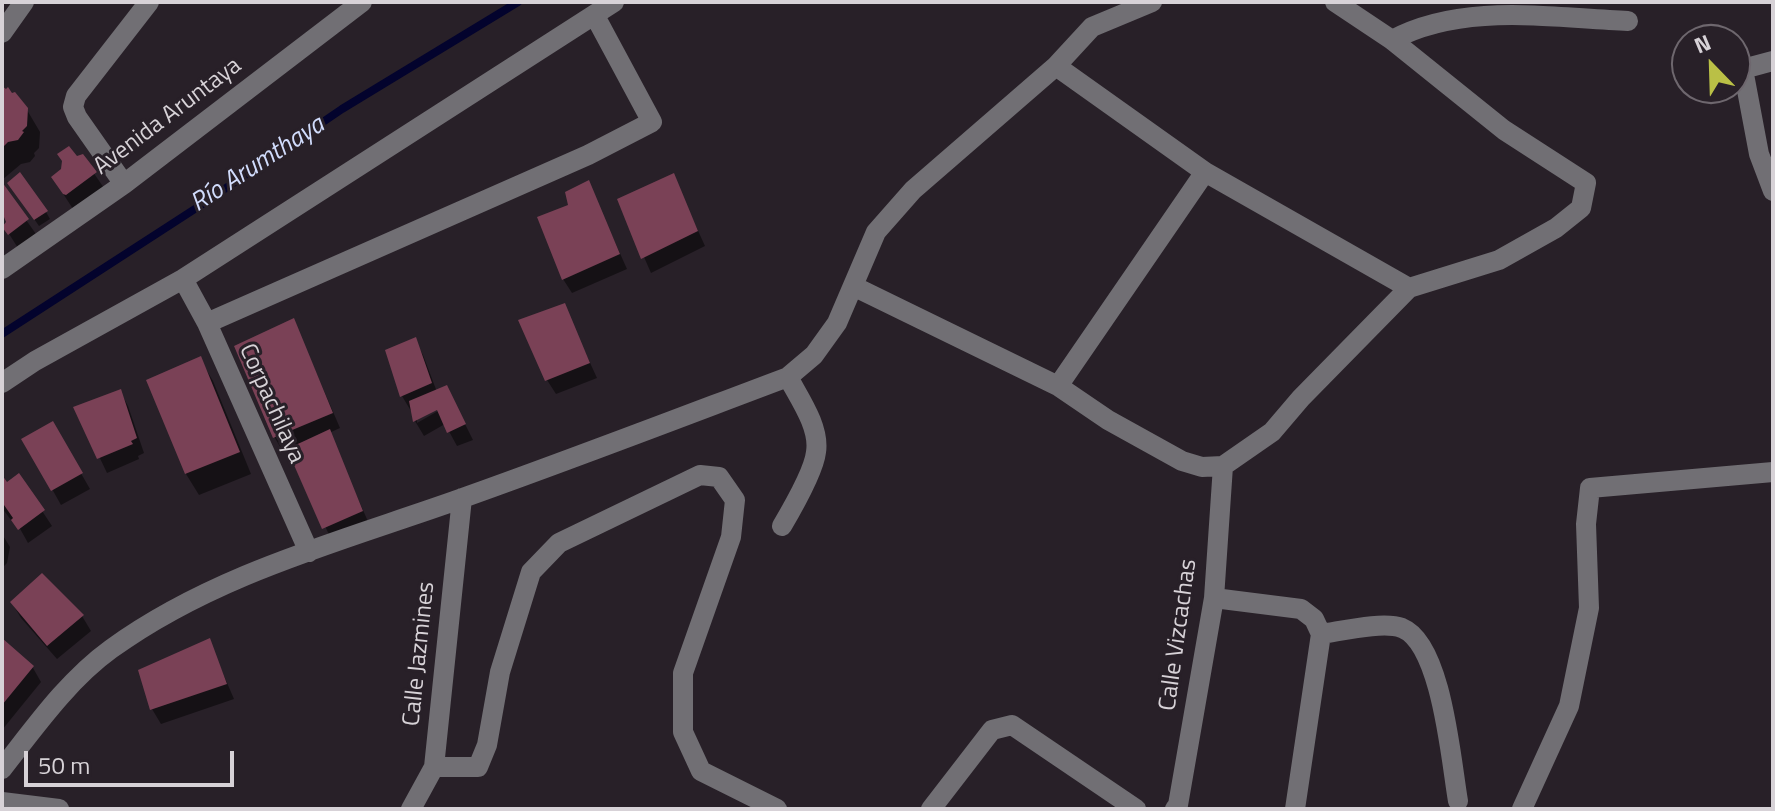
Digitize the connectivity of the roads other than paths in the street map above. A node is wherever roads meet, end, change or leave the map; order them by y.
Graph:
1 (24, 2) edge
2 (149, 2) edge
3 (362, 2) edge
4 (614, 2) edge
5 (1152, 2) edge
6 (1335, 2) edge
7 (595, 16) junction
8 (1628, 21) dead end
9 (2, 33) edge
10 (1392, 40) junction
11 (1773, 61) edge
12 (1056, 66) junction
13 (1205, 172) junction
14 (124, 184) junction
15 (1773, 191) edge
16 (2, 269) edge
17 (183, 279) junction
18 (853, 286) junction
19 (1409, 288) junction
20 (207, 323) junction
21 (788, 377) junction
22 (2, 383) edge
23 (1058, 386) junction
24 (1223, 466) junction
25 (1773, 472) edge
26 (462, 498) junction
27 (782, 526) dead end
28 (309, 552) junction
29 (1214, 598) junction
30 (1321, 634) junction
31 (434, 767) junction
32 (2, 769) edge
33 (1458, 801) dead end
34 (2, 802) edge
35 (59, 809) edge
36 (411, 809) edge
37 (777, 809) edge
38 (931, 809) edge
39 (1136, 809) edge
40 (1175, 809) edge
41 (1295, 809) edge
42 (1522, 809) edge

1 - 9 street
2 - 14 street
3 - 14 street, Avenida Aruntaya
4 - 7 street
5 - 12 street
6 - 10 street
7 - 17 street
7 - 20 street
8 - 10 street
10 - 19 street
11 - 15 street
12 - 13 street
12 - 18 street
13 - 19 street
13 - 23 street
14 - 16 street, Avenida Aruntaya
17 - 20 street, Corpachilaya
17 - 22 street
18 - 21 street
18 - 23 street
19 - 24 street
20 - 28 street, Corpachilaya
21 - 26 street
21 - 27 street
23 - 24 street
24 - 29 street, Calle Vizcachas
25 - 42 street
26 - 28 street
26 - 31 street, Calle Jazmines
28 - 32 street
29 - 30 street
29 - 40 street, Calle Vizcachas
30 - 33 street
30 - 41 street
31 - 36 street, Calle Jazmines
31 - 37 street
34 - 35 street
38 - 39 street

